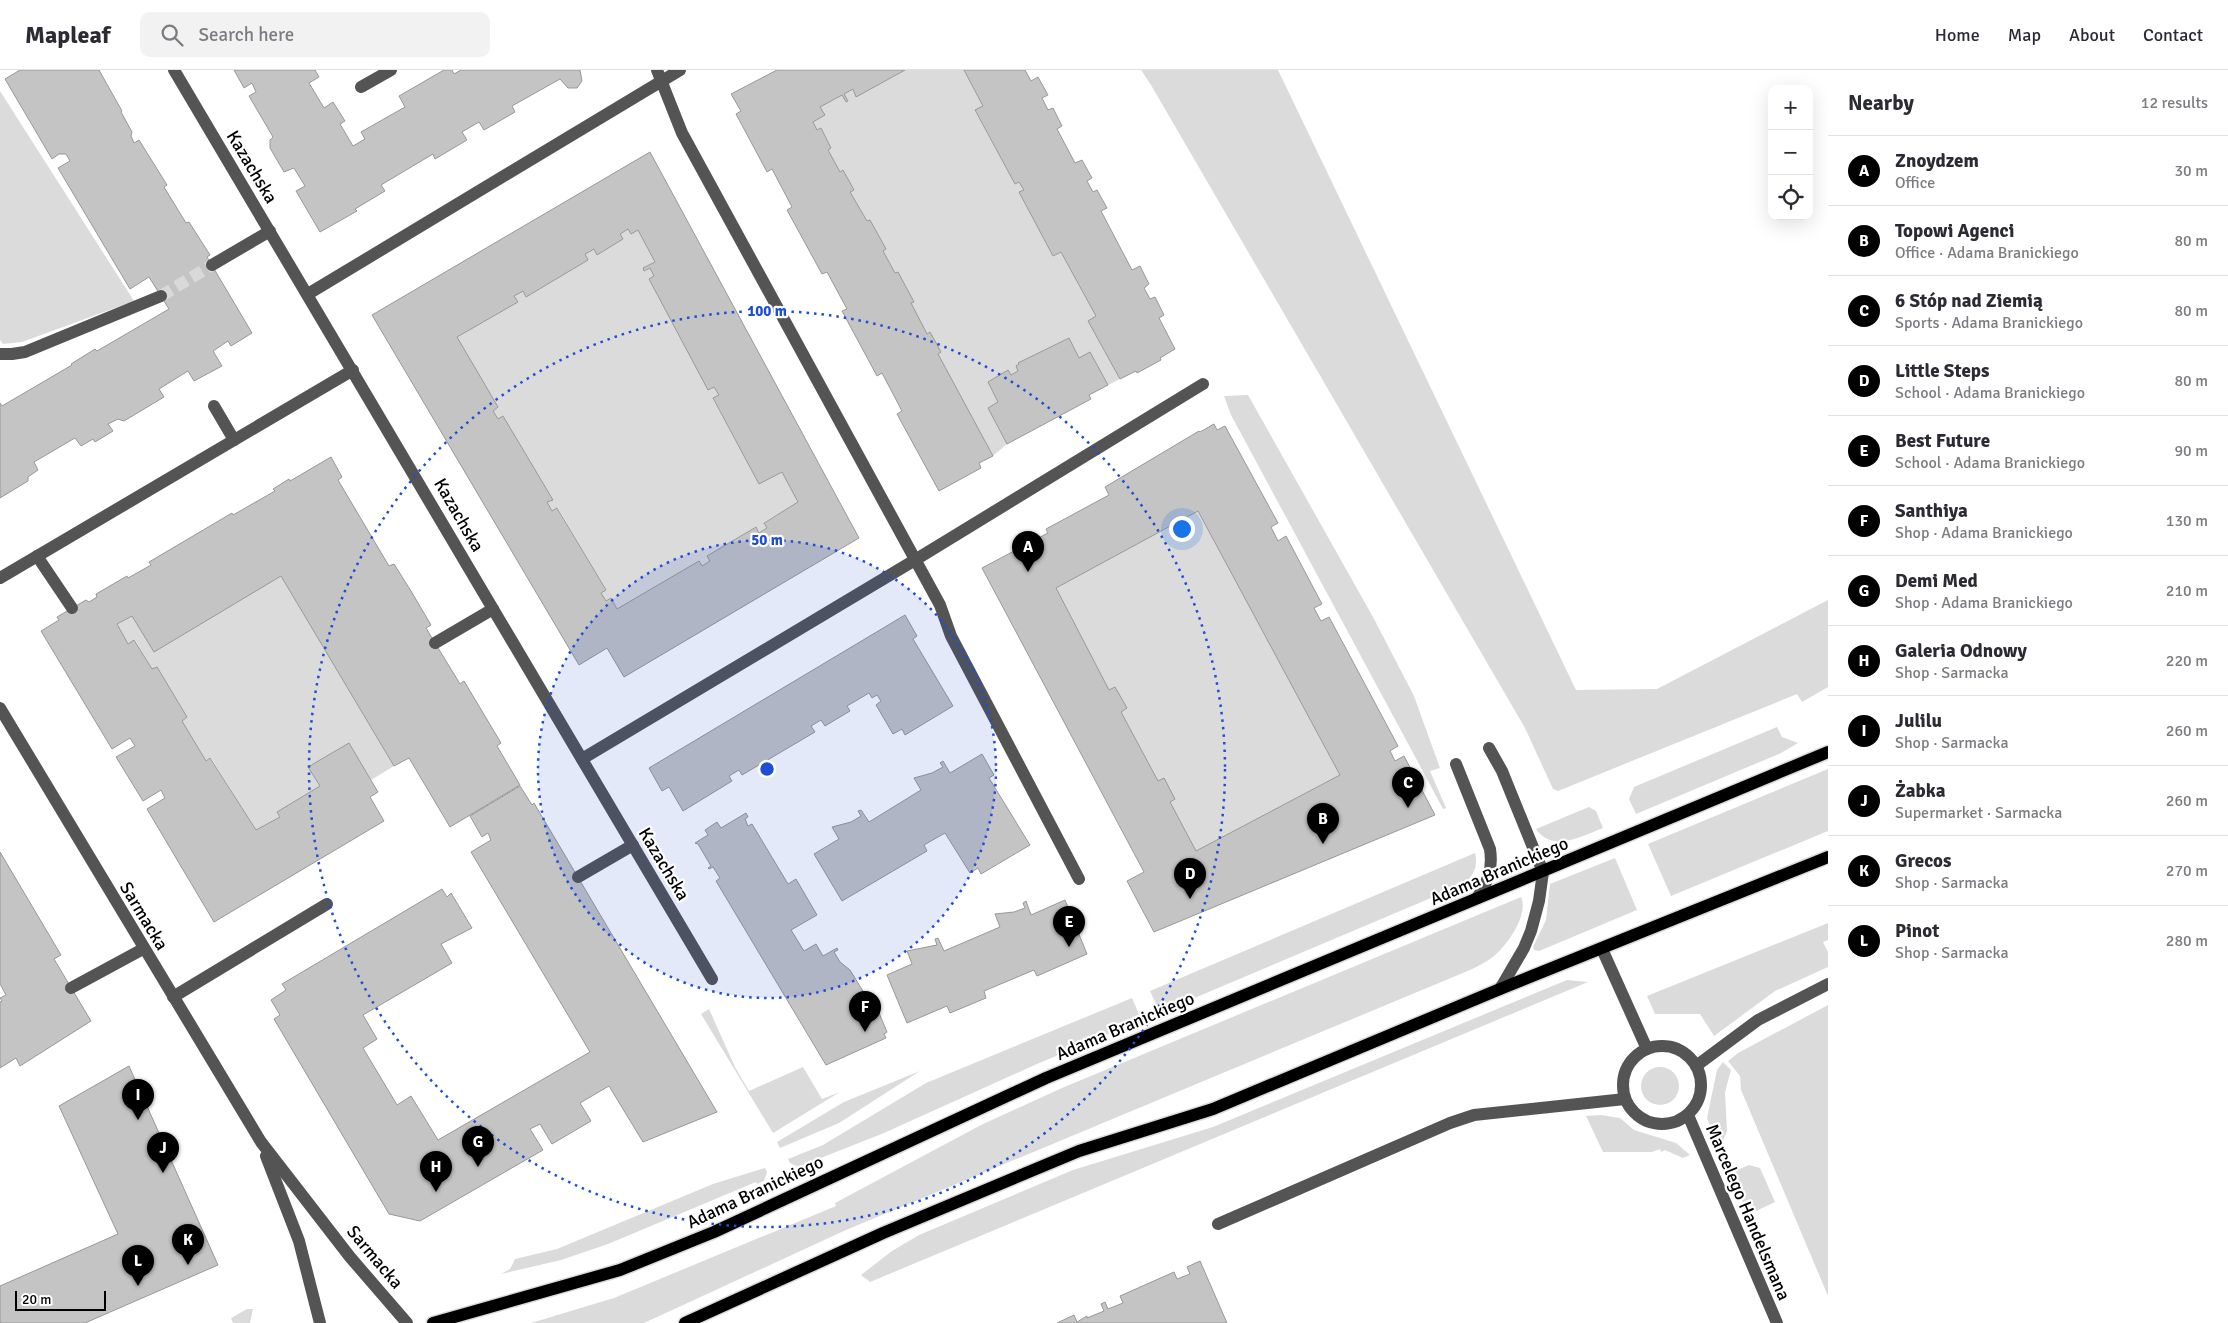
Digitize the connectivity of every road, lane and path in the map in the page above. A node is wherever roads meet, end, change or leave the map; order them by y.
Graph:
1 (174, 70) edge
2 (391, 70) edge
3 (680, 70) edge
4 (660, 75) edge
5 (361, 87) dead end
6 (270, 230) junction
7 (212, 265) tunnel mouth
8 (308, 294) junction
9 (161, 296) tunnel mouth
10 (0, 354) edge
11 (353, 370) junction
12 (1203, 384) dead end
13 (214, 406) dead end
14 (234, 440) junction
15 (37, 556) junction
16 (916, 560) junction
17 (0, 578) edge
18 (72, 608) dead end
19 (493, 608) junction
20 (435, 643) dead end
21 (0, 708) edge
22 (1489, 748) dead end
23 (1828, 752) edge
24 (582, 760) junction
25 (1456, 764) dead end
26 (633, 846) junction
27 (1828, 857) edge
28 (1543, 872) junction
29 (578, 877) dead end
30 (1078, 879) dead end
31 (1477, 898) junction
32 (327, 904) dead end
33 (143, 948) junction
34 (1602, 949) junction
35 (712, 979) dead end
36 (1828, 984) edge
37 (71, 988) dead end
38 (1500, 988) junction
39 (173, 998) junction
40 (1647, 1049) junction
41 (1696, 1066) junction
42 (1624, 1099) junction
43 (1688, 1115) junction
44 (260, 1142) junction
45 (1218, 1224) dead end
46 (320, 1323) edge
47 (407, 1323) edge
48 (433, 1323) edge
49 (685, 1323) edge
50 (1777, 1323) edge

1 - 6 street, Kazachska
2 - 5 street
3 - 4 street
4 - 8 street
4 - 16 street
6 - 7 street
6 - 8 street, Kazachska
8 - 11 street, Kazachska
9 - 10 street
11 - 14 street
11 - 19 street, Kazachska
12 - 16 street
13 - 14 street
14 - 15 street
15 - 17 street
15 - 18 street
16 - 24 street
16 - 30 street
19 - 20 street
19 - 24 street, Kazachska
21 - 33 street, Sarmacka
22 - 28 street
23 - 28 main road, Adama Branickiego
24 - 26 street, Kazachska
25 - 31 street
26 - 29 street
26 - 35 street, Kazachska
27 - 34 main road
28 - 31 main road, Adama Branickiego
28 - 38 street
31 - 48 main road, Adama Branickiego
32 - 39 street
33 - 37 street
33 - 39 street, Sarmacka
34 - 38 main road
34 - 40 street
36 - 41 street
38 - 49 main road
39 - 44 street, Sarmacka
40 - 41 street
40 - 42 street
41 - 43 street
42 - 43 street
42 - 45 street
43 - 50 street, Marcelego Handelsmana
44 - 46 street, Sarmacka
44 - 47 street, Sarmacka

